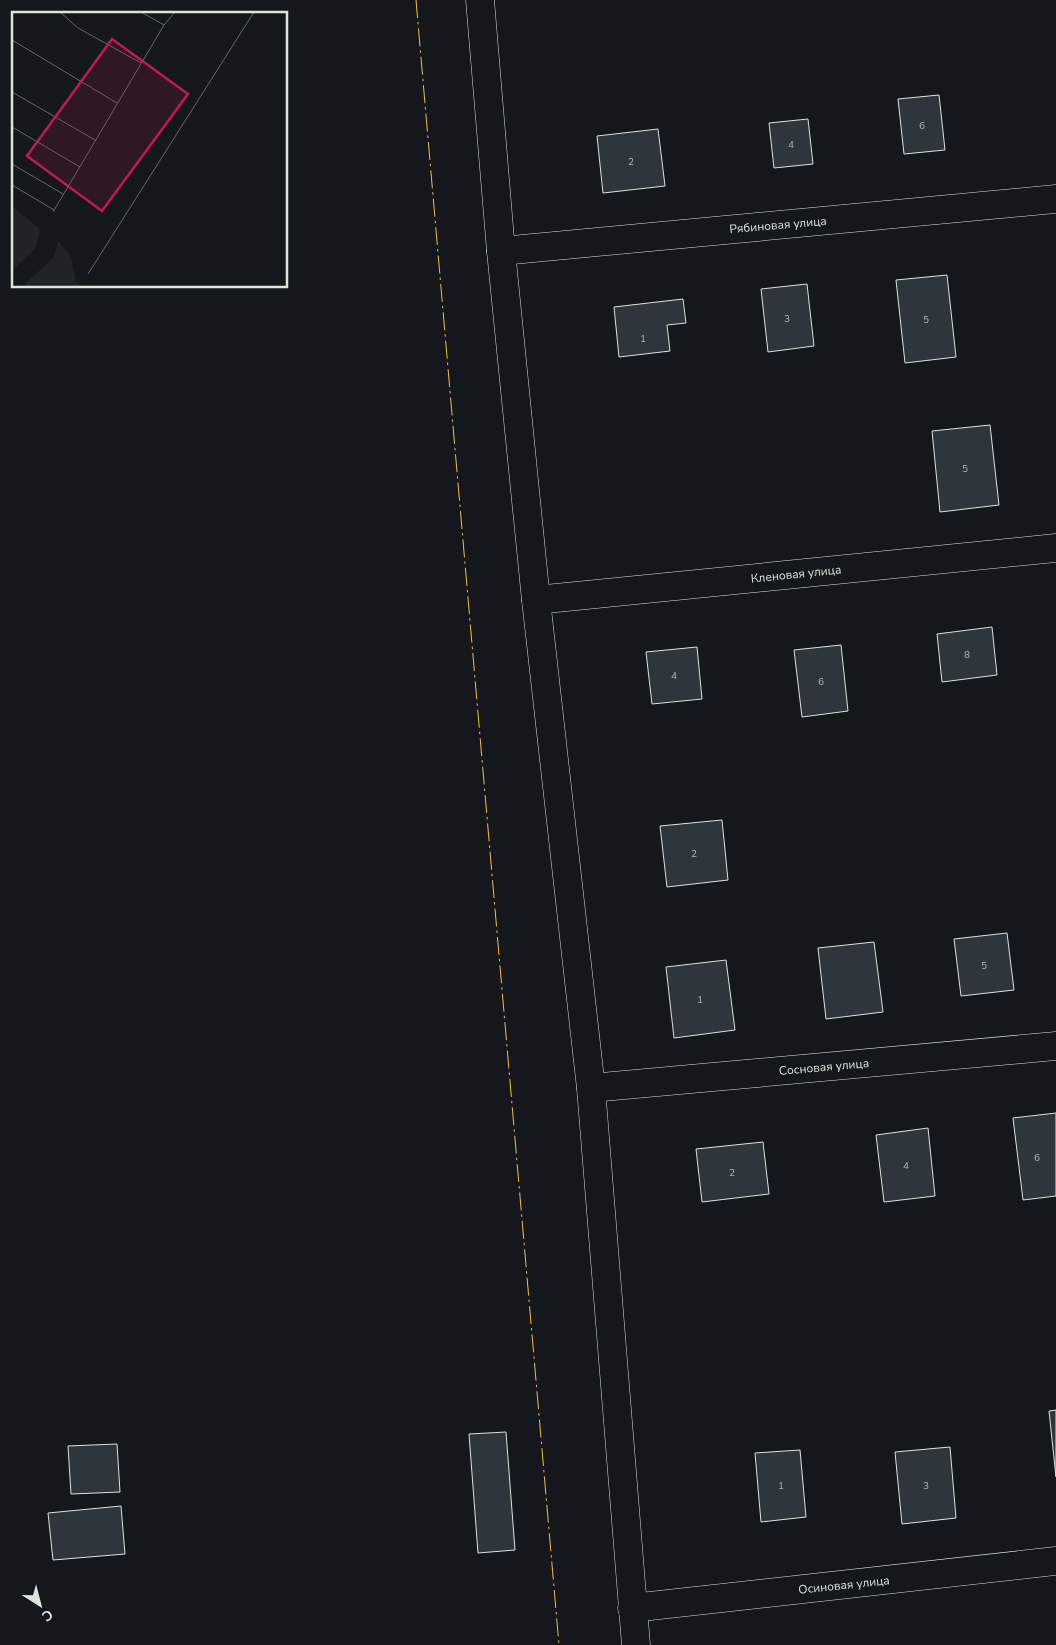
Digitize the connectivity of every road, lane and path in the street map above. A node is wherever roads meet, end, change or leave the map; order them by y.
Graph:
1 (480, 0) edge
2 (1056, 199) edge
3 (501, 251) junction
4 (1056, 548) edge
5 (536, 600) junction
6 (1056, 1046) edge
7 (591, 1088) junction
8 (1056, 1562) edge
9 (632, 1608) junction
10 (636, 1645) edge

1 - 3 street
2 - 3 street, Рябиновая улица
3 - 5 street
4 - 5 street, Кленовая улица
5 - 7 street
6 - 7 street, Сосновая улица
7 - 9 street
8 - 9 street, Осиновая улица
9 - 10 street

